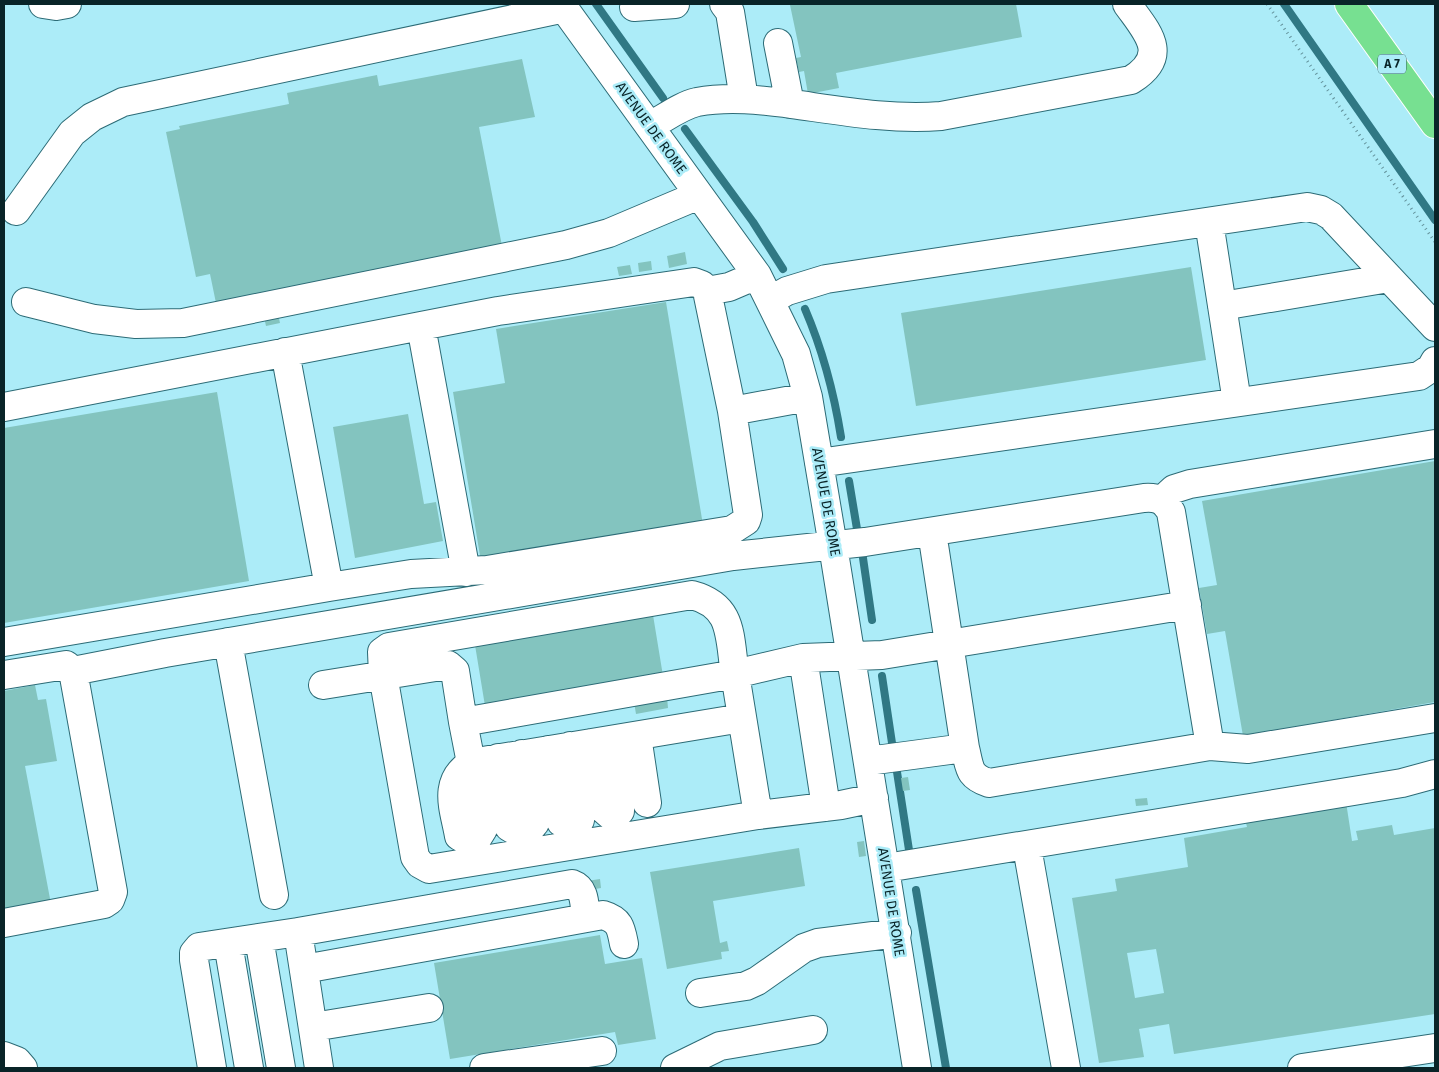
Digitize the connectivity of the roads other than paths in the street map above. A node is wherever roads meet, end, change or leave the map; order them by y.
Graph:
1 (44, 4) edge
2 (66, 4) edge
3 (675, 4) edge
4 (724, 4) edge
5 (1127, 4) edge
6 (1349, 4) edge
7 (563, 6) edge
8 (634, 7) dead end
9 (778, 43) dead end
10 (744, 99) junction
11 (790, 104) junction
12 (1435, 124) edge
13 (650, 126) junction
14 (699, 196) junction
15 (16, 211) dead end
16 (1209, 222) junction
17 (757, 275) junction
18 (1389, 278) junction
19 (707, 291) junction
20 (771, 300) junction
21 (26, 302) dead end
22 (1222, 306) junction
23 (421, 326) junction
24 (1435, 327) edge
25 (285, 352) junction
26 (1435, 361) edge
27 (808, 397) junction
28 (1237, 402) junction
29 (4, 407) edge
30 (732, 411) junction
31 (1435, 444) edge
32 (819, 463) junction
33 (1162, 500) junction
34 (932, 532) junction
35 (833, 546) junction
36 (466, 572) junction
37 (329, 587) junction
38 (1186, 605) junction
39 (4, 642) edge
40 (228, 642) junction
41 (948, 644) junction
42 (851, 656) junction
43 (802, 658) junction
44 (73, 671) junction
45 (735, 674) junction
46 (4, 675) edge
47 (383, 675) junction
48 (323, 685) dead end
49 (742, 718) junction
50 (1435, 718) edge
51 (463, 722) junction
52 (637, 736) junction
53 (1210, 746) junction
54 (966, 748) junction
55 (868, 761) junction
56 (1435, 774) edge
57 (874, 798) junction
58 (647, 803) dead end
59 (826, 807) junction
60 (758, 815) junction
61 (1027, 847) junction
62 (886, 868) junction
63 (274, 895) dead end
64 (586, 918) junction
65 (4, 923) edge
66 (298, 932) junction
67 (897, 933) junction
68 (259, 938) junction
69 (228, 943) junction
70 (624, 944) dead end
71 (304, 969) junction
72 (700, 993) dead end
73 (428, 1008) dead end
74 (313, 1027) junction
75 (814, 1030) dead end
76 (1435, 1048) edge
77 (602, 1051) dead end
78 (4, 1056) edge
79 (23, 1068) edge
80 (212, 1068) edge
81 (249, 1068) edge
82 (281, 1068) edge
83 (319, 1068) edge
84 (484, 1068) edge
85 (675, 1068) edge
86 (917, 1068) edge
87 (1066, 1068) edge
88 (1302, 1068) edge

1 - 2 street
3 - 8 street
4 - 10 street
5 - 11 street
6 - 12 highway, A 7
7 - 13 street, AVENUE DE ROME
7 - 15 street
9 - 11 street
10 - 11 street
10 - 13 street
13 - 14 street, AVENUE DE ROME
14 - 17 street, AVENUE DE ROME
14 - 21 street
16 - 18 street
16 - 20 street
16 - 22 street
17 - 19 street
17 - 20 street, AVENUE DE ROME
18 - 22 street
18 - 24 street
19 - 23 street
19 - 30 street
20 - 27 street, AVENUE DE ROME
22 - 28 street
23 - 25 street
23 - 36 street
25 - 29 street
25 - 37 street
26 - 28 street
27 - 30 street
27 - 32 street, AVENUE DE ROME
28 - 32 street
30 - 36 street
31 - 33 street
32 - 35 street, AVENUE DE ROME
33 - 34 street
33 - 38 street
34 - 35 street
34 - 41 street
35 - 40 street
35 - 42 street, AVENUE DE ROME
36 - 37 street
37 - 39 street
38 - 41 street
38 - 53 street
40 - 44 street
40 - 63 street
41 - 42 street
41 - 54 street
42 - 43 street
42 - 55 street, AVENUE DE ROME
43 - 45 street
43 - 59 street
44 - 46 street
44 - 65 street
45 - 47 street
45 - 49 street
45 - 51 street
47 - 48 street
47 - 51 street
47 - 60 street
49 - 52 street
49 - 60 street
50 - 53 street
51 - 52 street
52 - 58 street
53 - 54 street
54 - 55 street
55 - 57 street, AVENUE DE ROME
56 - 61 street
57 - 59 street
57 - 62 street, AVENUE DE ROME
59 - 60 street
61 - 62 street
61 - 87 street
62 - 67 street, AVENUE DE ROME
64 - 66 street
64 - 70 street
64 - 71 street
66 - 68 street
66 - 71 street
67 - 72 street
67 - 86 street, AVENUE DE ROME
68 - 69 street
68 - 82 street
69 - 80 street
69 - 81 street
71 - 74 street
73 - 74 street
74 - 83 street
75 - 85 street
76 - 88 street
77 - 84 street
78 - 79 street

